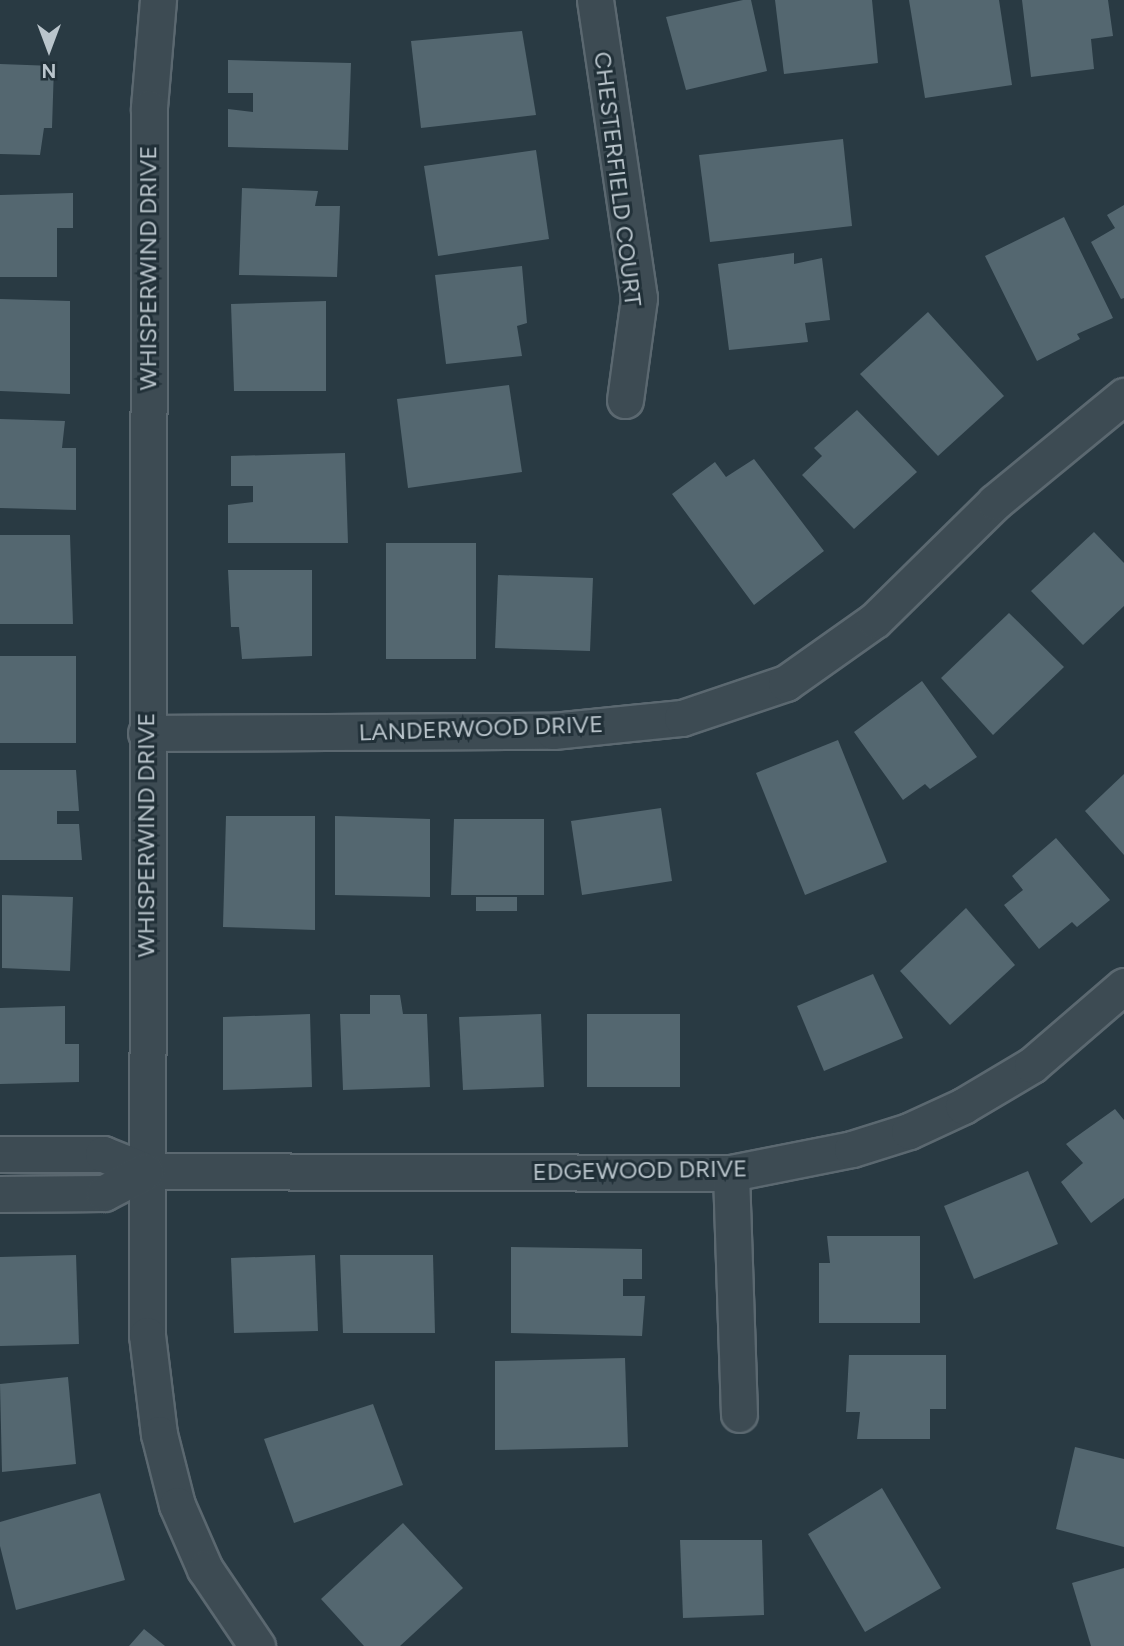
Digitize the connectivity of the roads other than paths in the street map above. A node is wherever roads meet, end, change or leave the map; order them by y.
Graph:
1 (158, 0) edge
2 (595, 0) edge
3 (1124, 396) edge
4 (625, 400) dead end
5 (146, 733) junction
6 (1124, 986) edge
7 (0, 1154) edge
8 (146, 1171) junction
9 (731, 1173) junction
10 (0, 1194) edge
11 (739, 1414) dead end
12 (257, 1646) edge

1 - 5 street, WHISPERWIND DRIVE
2 - 4 street, CHESTERFIELD COURT
3 - 5 street, LANDERWOOD DRIVE
5 - 8 street, WHISPERWIND DRIVE
6 - 9 street, EDGEWOOD DRIVE
7 - 8 street, EDGEWOOD DRIVE
8 - 9 street, EDGEWOOD DRIVE
8 - 10 street, EDGEWOOD DRIVE
8 - 12 street, WHISPERWIND DRIVE
9 - 11 street

